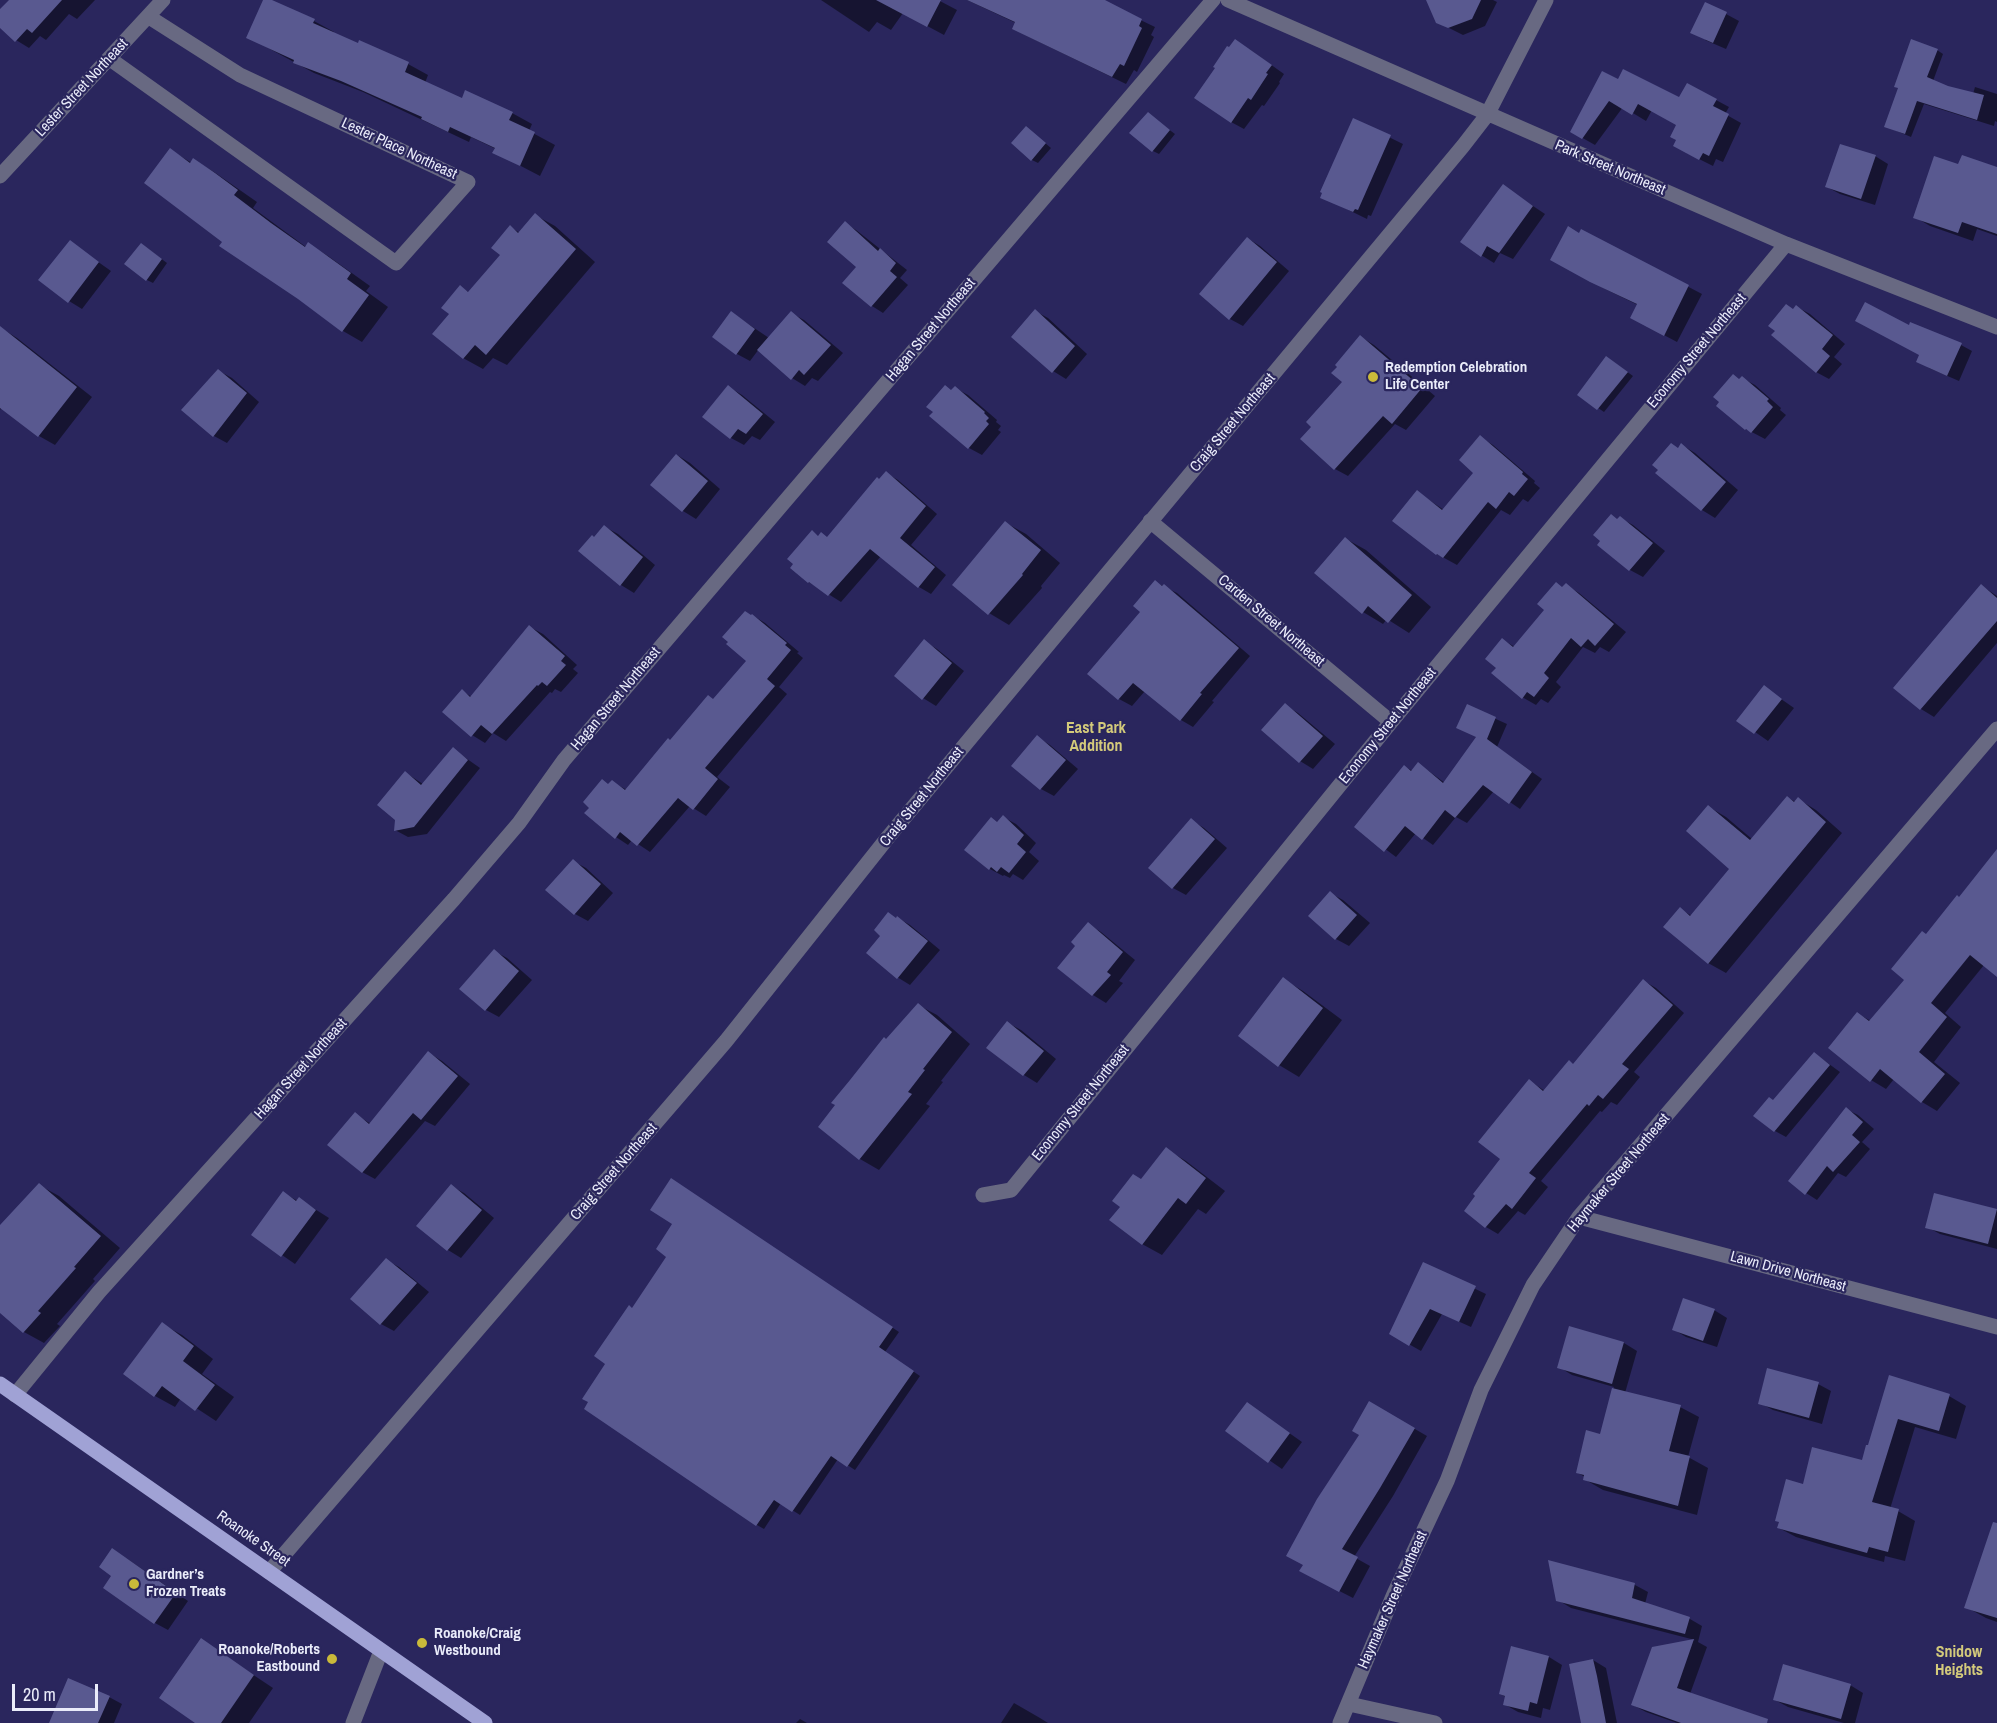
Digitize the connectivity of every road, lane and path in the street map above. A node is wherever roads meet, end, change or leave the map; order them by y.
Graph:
1 (163, 0) edge
2 (1213, 0) edge
3 (1228, 0) edge
4 (1546, 0) edge
5 (148, 16) junction
6 (110, 59) junction
7 (1486, 115) junction
8 (0, 176) edge
9 (1786, 244) junction
10 (1997, 327) edge
11 (1150, 521) junction
12 (1391, 722) junction
13 (1997, 729) edge
14 (983, 1195) dead end
15 (1579, 1217) junction
16 (1997, 1327) edge
17 (0, 1384) edge
18 (15, 1395) junction
19 (269, 1572) junction
20 (381, 1651) junction
21 (1349, 1704) junction
22 (352, 1723) edge
23 (485, 1723) edge
24 (1340, 1723) edge
25 (1435, 1723) edge

1 - 5 street, Lester Street Northeast
2 - 18 street, Hagan Street Northeast
3 - 7 street, Park Street Northeast
4 - 7 street, Craig Street Northeast
5 - 6 street, Lester Street Northeast
5 - 6 street, Lester Place Northeast
6 - 8 street, Lester Street Northeast
7 - 9 street, Park Street Northeast
7 - 11 street, Craig Street Northeast
9 - 10 street, Park Street Northeast
9 - 12 street, Economy Street Northeast
11 - 12 street, Carden Street Northeast
11 - 19 street, Craig Street Northeast
12 - 14 street, Economy Street Northeast
13 - 15 street, Haymaker Street Northeast
15 - 16 street, Lawn Drive Northeast
15 - 21 street, Haymaker Street Northeast
17 - 18 main road, Roanoke Street
18 - 19 main road, Roanoke Street
19 - 20 main road, Roanoke Street
20 - 22 street
20 - 23 main road, Roanoke Street
21 - 24 street, Haymaker Street Northeast
21 - 25 street

